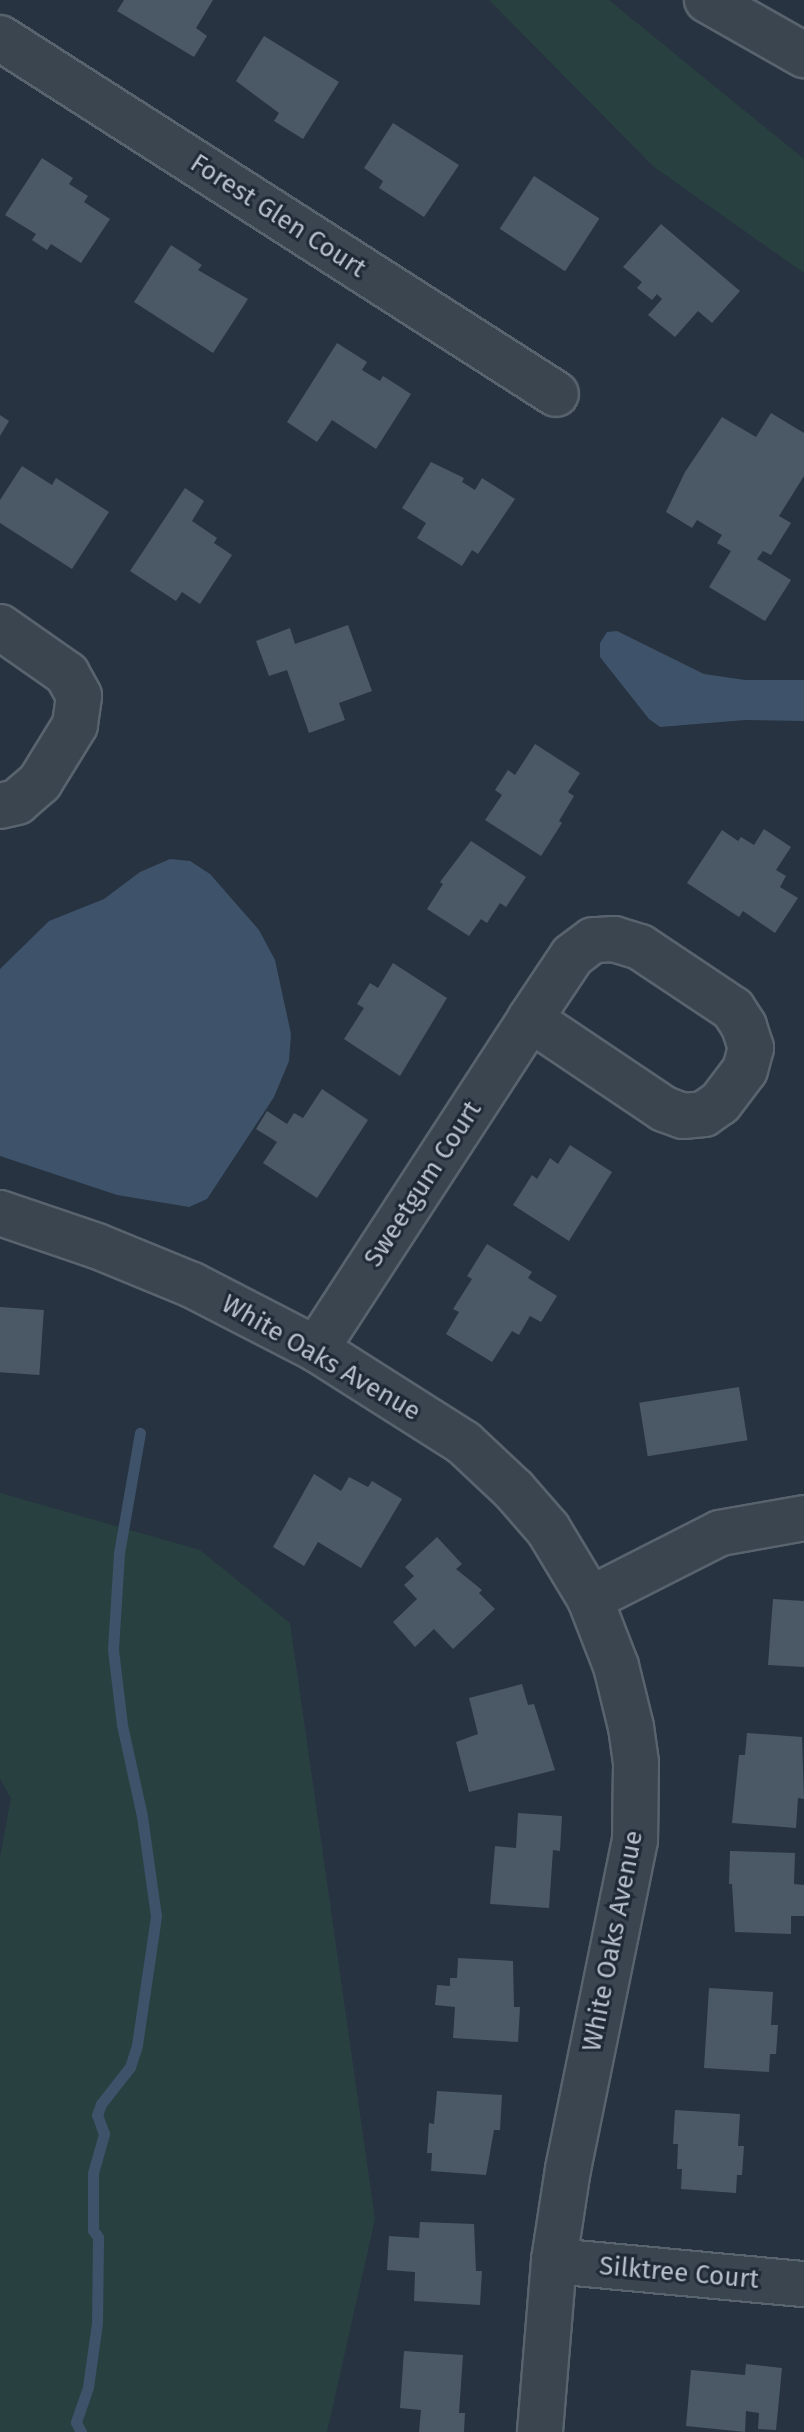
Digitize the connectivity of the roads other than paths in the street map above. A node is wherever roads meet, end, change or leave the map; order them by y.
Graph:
1 (707, 0) edge
2 (0, 38) edge
3 (804, 55) edge
4 (556, 394) dead end
5 (0, 627) edge
6 (0, 806) edge
7 (530, 1019) junction
8 (0, 1213) edge
9 (316, 1349) junction
10 (804, 1518) edge
11 (590, 1599) junction
12 (554, 2261) junction
13 (804, 2284) edge
14 (540, 2432) edge

1 - 3 street
2 - 4 street, Forest Glen Court
5 - 6 street
7 - 7 street, Sweetgum Court
7 - 9 street, Sweetgum Court
8 - 9 street, White Oaks Avenue
9 - 11 street, White Oaks Avenue
10 - 11 street
11 - 12 street, White Oaks Avenue
12 - 13 street, Silktree Court
12 - 14 street, White Oaks Avenue

